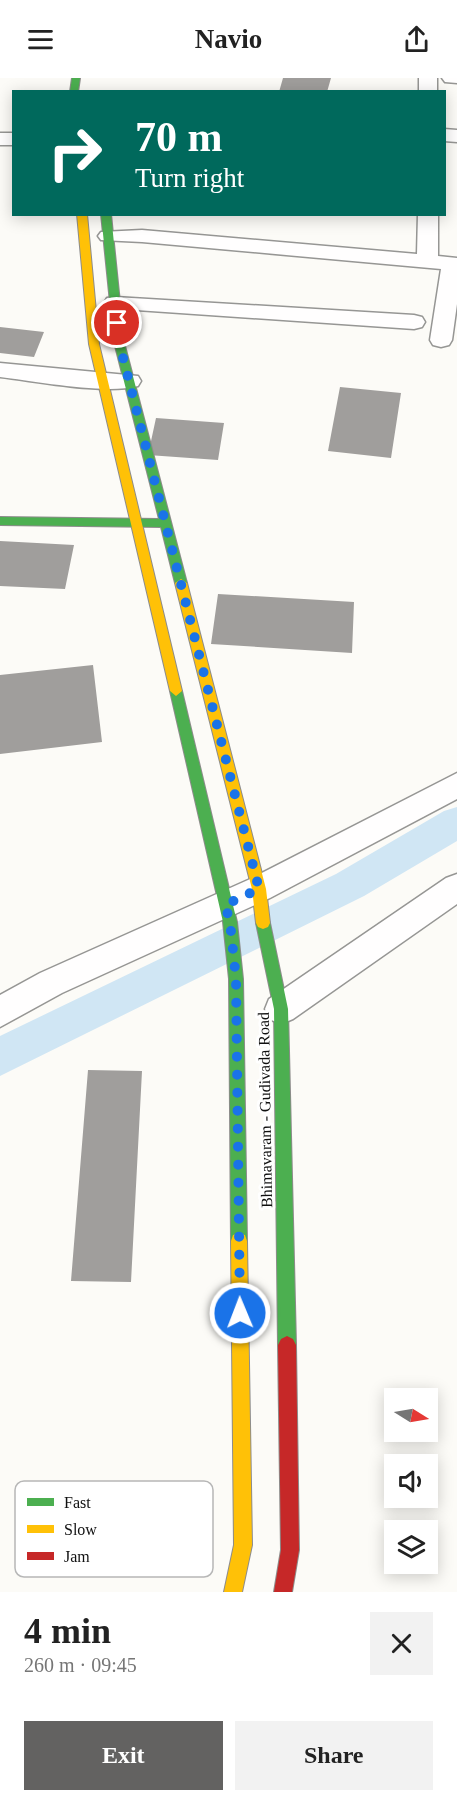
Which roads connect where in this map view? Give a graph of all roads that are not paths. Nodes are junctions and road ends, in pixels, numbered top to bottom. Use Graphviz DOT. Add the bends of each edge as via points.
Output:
graph roads {
  1 [pos="451,78"];
  2 [pos="457,78"];
  3 [pos="82,216"];
  4 [pos="106,216"];
  5 [pos="428,216"];
  6 [pos="108,236"];
  7 [pos="427,261"];
  8 [pos="454,264"];
  9 [pos="116,303"];
  10 [pos="414,322"];
  11 [pos="441,340"];
  12 [pos="0,370"];
  13 [pos="103,381"];
  14 [pos="130,381"];
  15 [pos="0,521"];
  16 [pos="164,522"];
  17 [pos="135,523"];
  18 [pos="457,785"];
  19 [pos="457,887"];
  20 [pos="260,902"];
  21 [pos="228,914"];
  22 [pos="281,1009"];
  23 [pos="0,1012"];
  24 [pos="233,1592"];
  25 [pos="283,1592"];
  1 -- 2 [label="street"];
  3 -- 13 [label="main road, Bhimavaram - Gudivada Road" via="94,344"];
  4 -- 6 [label="main road, Bhimavaram - Gudivada Road"];
  5 -- 7 [label="street"];
  6 -- 7 [label="street"];
  6 -- 9 [label="main road, Bhimavaram - Gudivada Road"];
  7 -- 8 [label="street"];
  8 -- 11 [label="street"];
  9 -- 10 [label="street"];
  9 -- 14 [label="main road, Bhimavaram - Gudivada Road" via="119,342"];
  12 -- 13 [label="street"];
  13 -- 14 [label="street"];
  13 -- 17 [label="main road, Bhimavaram - Gudivada Road"];
  14 -- 16 [label="main road, Bhimavaram - Gudivada Road"];
  15 -- 17 [label="main road"];
  16 -- 17 [label="main road"];
  16 -- 20 [label="main road, Bhimavaram - Gudivada Road"];
  17 -- 21 [label="main road, Bhimavaram - Gudivada Road"];
  18 -- 20 [label="street"];
  19 -- 22 [label="street"];
  20 -- 21 [label="street"];
  20 -- 22 [label="main road, Bhimavaram - Gudivada Road"];
  21 -- 23 [label="street" via="51,983"];
  21 -- 24 [label="main road, Bhimavaram - Gudivada Road" via="243,1103 243,1545"];
  22 -- 25 [label="main road, Bhimavaram - Gudivada Road" via="276,1101 290,1550"];
}
